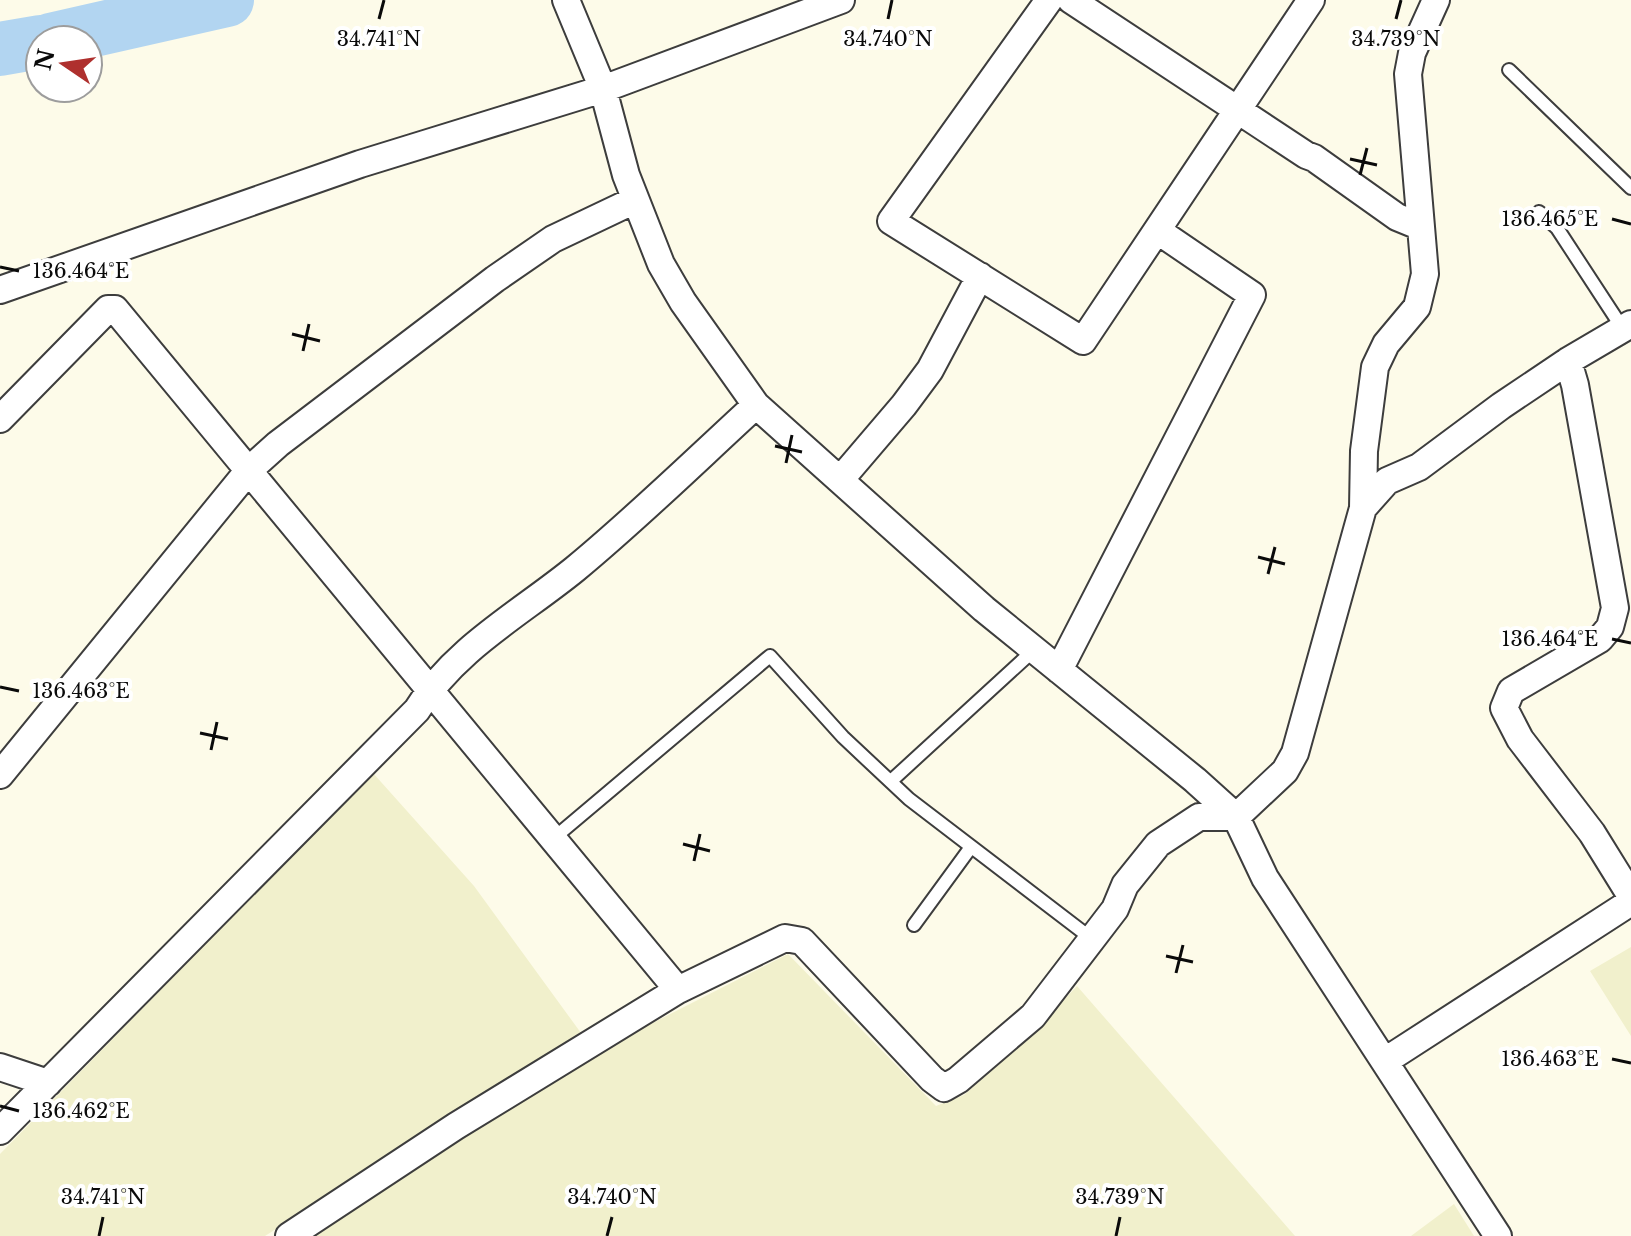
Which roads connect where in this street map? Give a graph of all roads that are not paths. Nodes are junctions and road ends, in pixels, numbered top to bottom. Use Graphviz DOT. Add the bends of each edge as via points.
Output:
graph roads {
  1 [pos="566,0"];
  2 [pos="841,0"];
  3 [pos="1049,0"];
  4 [pos="1071,0"];
  5 [pos="1311,0"];
  6 [pos="1436,0"];
  7 [pos="1509,70"];
  8 [pos="600,80"];
  9 [pos="1238,109"];
  10 [pos="1631,188"];
  11 [pos="635,200"];
  12 [pos="1539,212"];
  13 [pos="1419,226"];
  14 [pos="1158,231"];
  15 [pos="980,276"];
  16 [pos="0,290"];
  17 [pos="1627,326"];
  18 [pos="1568,361"];
  19 [pos="756,405"];
  20 [pos="0,419"];
  21 [pos="249,470"];
  22 [pos="840,480"];
  23 [pos="1363,508"];
  24 [pos="1034,650"];
  25 [pos="1059,670"];
  26 [pos="430,688"];
  27 [pos="0,775"];
  28 [pos="891,781"];
  29 [pos="1236,817"];
  30 [pos="554,838"];
  31 [pos="971,847"];
  32 [pos="1631,896"];
  33 [pos="1631,902"];
  34 [pos="914,925"];
  35 [pos="1092,939"];
  36 [pos="678,990"];
  37 [pos="1385,1061"];
  38 [pos="0,1067"];
  39 [pos="48,1083"];
  40 [pos="0,1131"];
  41 [pos="289,1236"];
  42 [pos="1498,1236"];
  1 -- 8 [label="street"];
  2 -- 8 [label="street"];
  3 -- 15 [label="street" via="891,221"];
  4 -- 9 [label="street"];
  5 -- 9 [label="street"];
  6 -- 13 [label="street" via="1409,62"];
  7 -- 10 [label="lane"];
  8 -- 11 [label="street"];
  8 -- 16 [label="street"];
  9 -- 13 [label="street" via="1397,217"];
  9 -- 14 [label="street"];
  11 -- 19 [label="street" via="683,302"];
  11 -- 21 [label="street" via="553,239 495,279"];
  12 -- 17 [label="lane" via="1557,228"];
  13 -- 23 [label="street" via="1425,274 1420,299 1375,367"];
  14 -- 15 [label="street" via="1083,341"];
  14 -- 25 [label="street" via="1252,295"];
  15 -- 22 [label="street" via="930,370"];
  17 -- 18 [label="street"];
  18 -- 23 [label="street" via="1419,467 1387,481"];
  18 -- 32 [label="street" via="1615,608 1600,639 1511,691 1504,708 1520,739 1592,833"];
  19 -- 22 [label="street"];
  19 -- 26 [label="street" via="574,570 484,637"];
  20 -- 21 [label="street" via="108,309 115,309"];
  21 -- 26 [label="street"];
  21 -- 27 [label="street"];
  22 -- 24 [label="street"];
  23 -- 29 [label="street" via="1295,753 1285,771"];
  24 -- 25 [label="street"];
  24 -- 28 [label="lane"];
  25 -- 29 [label="street"];
  26 -- 30 [label="street"];
  26 -- 39 [label="street" via="417,710"];
  28 -- 30 [label="lane" via="770,656"];
  28 -- 31 [label="lane"];
  29 -- 35 [label="street" via="1199,817 1158,844"];
  29 -- 37 [label="street" via="1265,878"];
  30 -- 36 [label="street"];
  31 -- 34 [label="lane"];
  31 -- 35 [label="lane"];
  33 -- 37 [label="street"];
  35 -- 36 [label="street" via="1033,1016 944,1088 802,941 785,938"];
  36 -- 41 [label="street"];
  37 -- 42 [label="street"];
  38 -- 39 [label="street"];
  39 -- 40 [label="street"];
}
